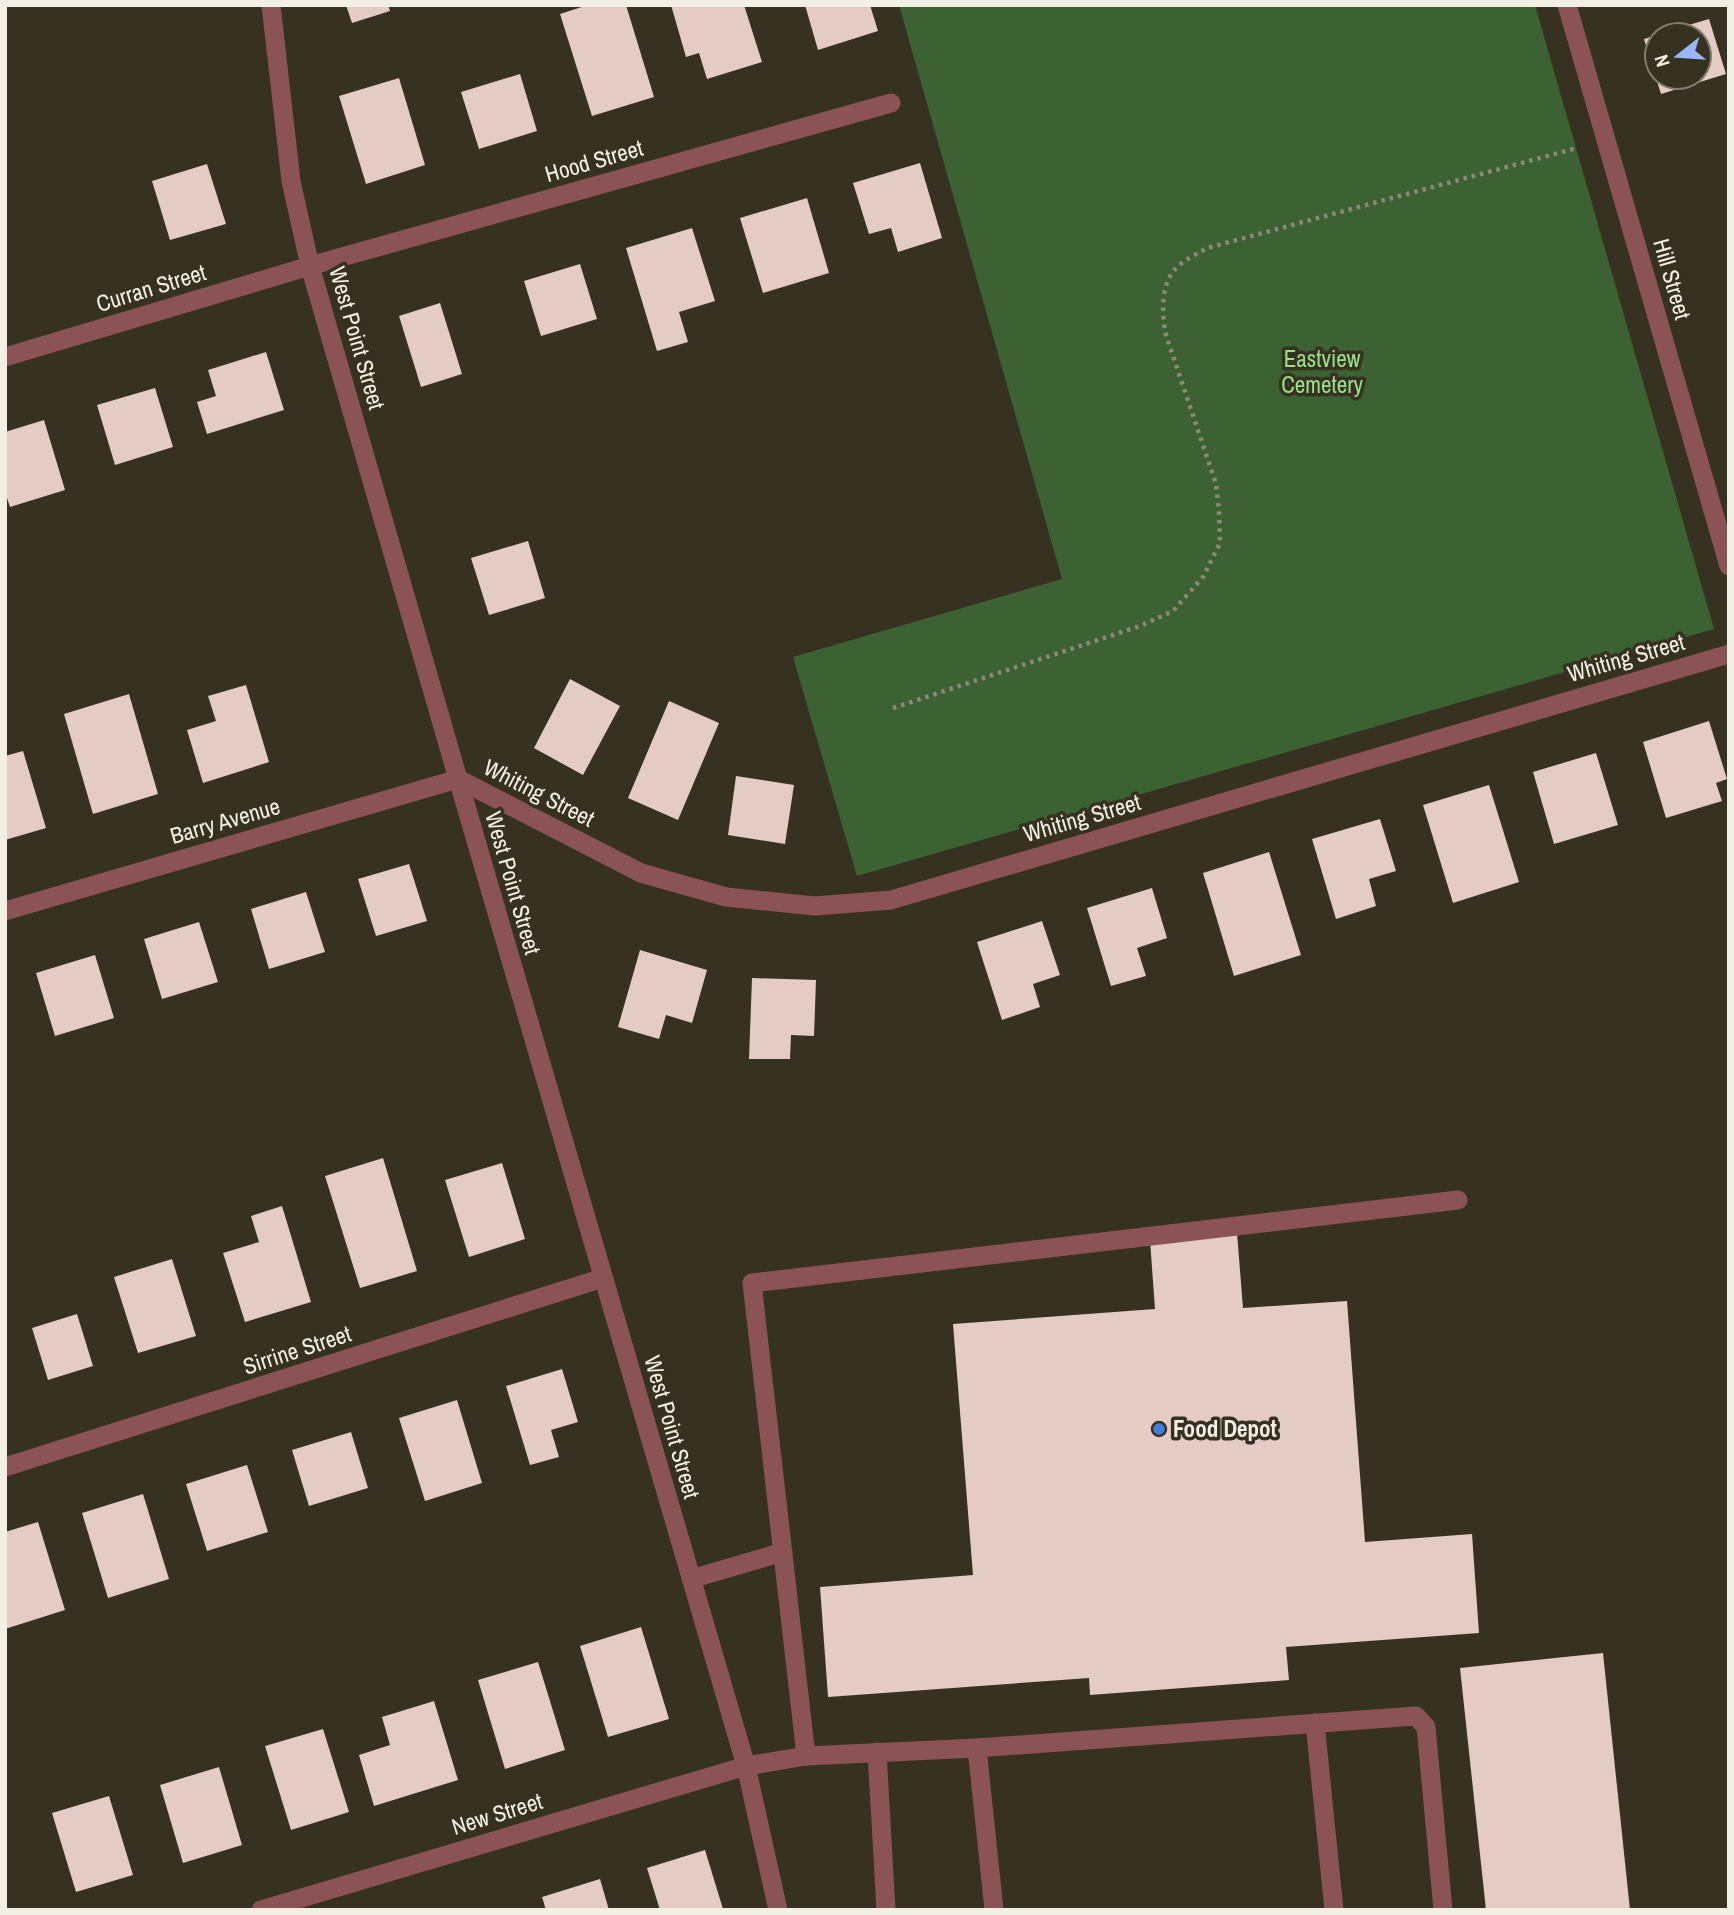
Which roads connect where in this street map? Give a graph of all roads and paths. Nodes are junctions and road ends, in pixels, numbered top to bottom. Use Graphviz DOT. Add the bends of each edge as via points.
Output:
graph roads {
  1 [pos="271,5"];
  2 [pos="1567,5"];
  3 [pos="891,103"];
  4 [pos="1606,140"];
  5 [pos="310,266"];
  6 [pos="5,357"];
  7 [pos="1729,566"];
  8 [pos="1729,654"];
  9 [pos="893,708"];
  10 [pos="458,779"];
  11 [pos="5,911"];
  12 [pos="1458,1200"];
  13 [pos="603,1278"];
  14 [pos="5,1467"];
  15 [pos="783,1552"];
  16 [pos="691,1579"];
  17 [pos="1315,1723"];
  18 [pos="977,1748"];
  19 [pos="877,1752"];
  20 [pos="806,1756"];
  21 [pos="746,1766"];
  22 [pos="261,1910"];
  23 [pos="778,1910"];
  24 [pos="886,1910"];
  25 [pos="994,1910"];
  26 [pos="1335,1910"];
  27 [pos="1443,1910"];
  1 -- 5 [label="street, West Point Street" via="291,181"];
  2 -- 4 [label="street, Hill Street"];
  3 -- 5 [label="street, Hood Street"];
  4 -- 7 [label="street, Hill Street"];
  4 -- 9 [label="path" via="1207,248 1179,265 1165,285 1165,332 1216,484 1219,511 1220,543 1203,577 1173,611 1140,626"];
  5 -- 6 [label="street, Curran Street"];
  5 -- 10 [label="street, West Point Street"];
  8 -- 10 [label="street, Whiting Street" via="891,900 815,906 726,897 641,873"];
  10 -- 11 [label="street, Barry Avenue"];
  10 -- 13 [label="street, West Point Street"];
  12 -- 15 [label="street" via="751,1283"];
  13 -- 14 [label="street, Sirrine Street"];
  13 -- 16 [label="street, West Point Street"];
  15 -- 16 [label="street"];
  15 -- 20 [label="street"];
  16 -- 21 [label="street, West Point Street"];
  17 -- 18 [label="street, New Street"];
  17 -- 26 [label="street"];
  17 -- 27 [label="street, New Street" via="1416,1716 1426,1727"];
  18 -- 19 [label="street, New Street"];
  18 -- 25 [label="street"];
  19 -- 20 [label="street, New Street"];
  19 -- 24 [label="street"];
  20 -- 21 [label="street, New Street"];
  21 -- 22 [label="street, New Street"];
  21 -- 23 [label="street, West Point Street"];
}
